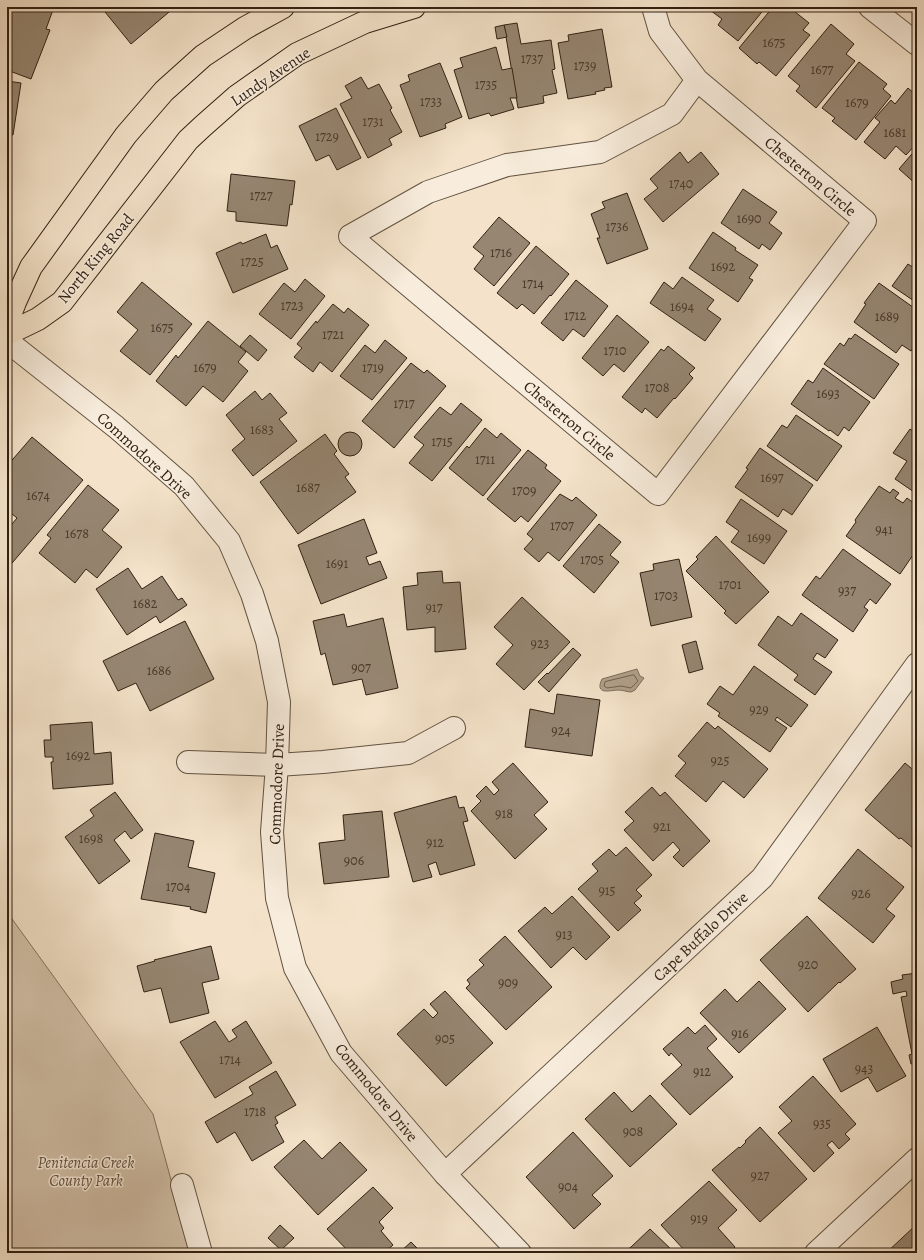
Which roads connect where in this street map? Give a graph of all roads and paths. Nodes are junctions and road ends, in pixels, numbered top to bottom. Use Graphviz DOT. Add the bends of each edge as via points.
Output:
graph roads {
  1 [pos="283,7"];
  2 [pos="414,7"];
  3 [pos="653,7"];
  4 [pos="870,7"];
  5 [pos="917,44"];
  6 [pos="697,80"];
  7 [pos="169,165"];
  8 [pos="7,323"];
  9 [pos="7,334"];
  10 [pos="7,341"];
  11 [pos="914,676"];
  12 [pos="454,728"];
  13 [pos="188,762"];
  14 [pos="277,765"];
  15 [pos="917,1159"];
  16 [pos="445,1174"];
  17 [pos="182,1185"];
  18 [pos="201,1253"];
  19 [pos="520,1253"];
  20 [pos="816,1253"];
  1 -- 8 [label="main road" via="203,56 164,91 126,136 31,267"];
  2 -- 7 [label="main road, Lundy Avenue" via="365,22 297,54 237,96 188,140"];
  3 -- 6 [label="street, Chesterton Circle" via="660,31"];
  4 -- 5 [label="street"];
  6 -- 6 [label="street, Chesterton Circle" via="864,221 658,494 350,236 428,192 507,165 600,152 672,114"];
  7 -- 9 [label="main road, North King Road" via="62,302 38,319"];
  10 -- 14 [label="street, Commodore Drive" via="116,427 184,486 229,541 252,594 267,640 279,702"];
  11 -- 16 [label="street, Cape Buffalo Drive" via="762,878"];
  12 -- 14 [label="street" via="408,753"];
  13 -- 14 [label="street"];
  14 -- 16 [label="street, Commodore Drive" via="272,832 277,898 295,968 342,1054"];
  15 -- 20 [label="street"];
  16 -- 19 [label="street, Commodore Drive"];
  17 -- 18 [label="street"];
}
